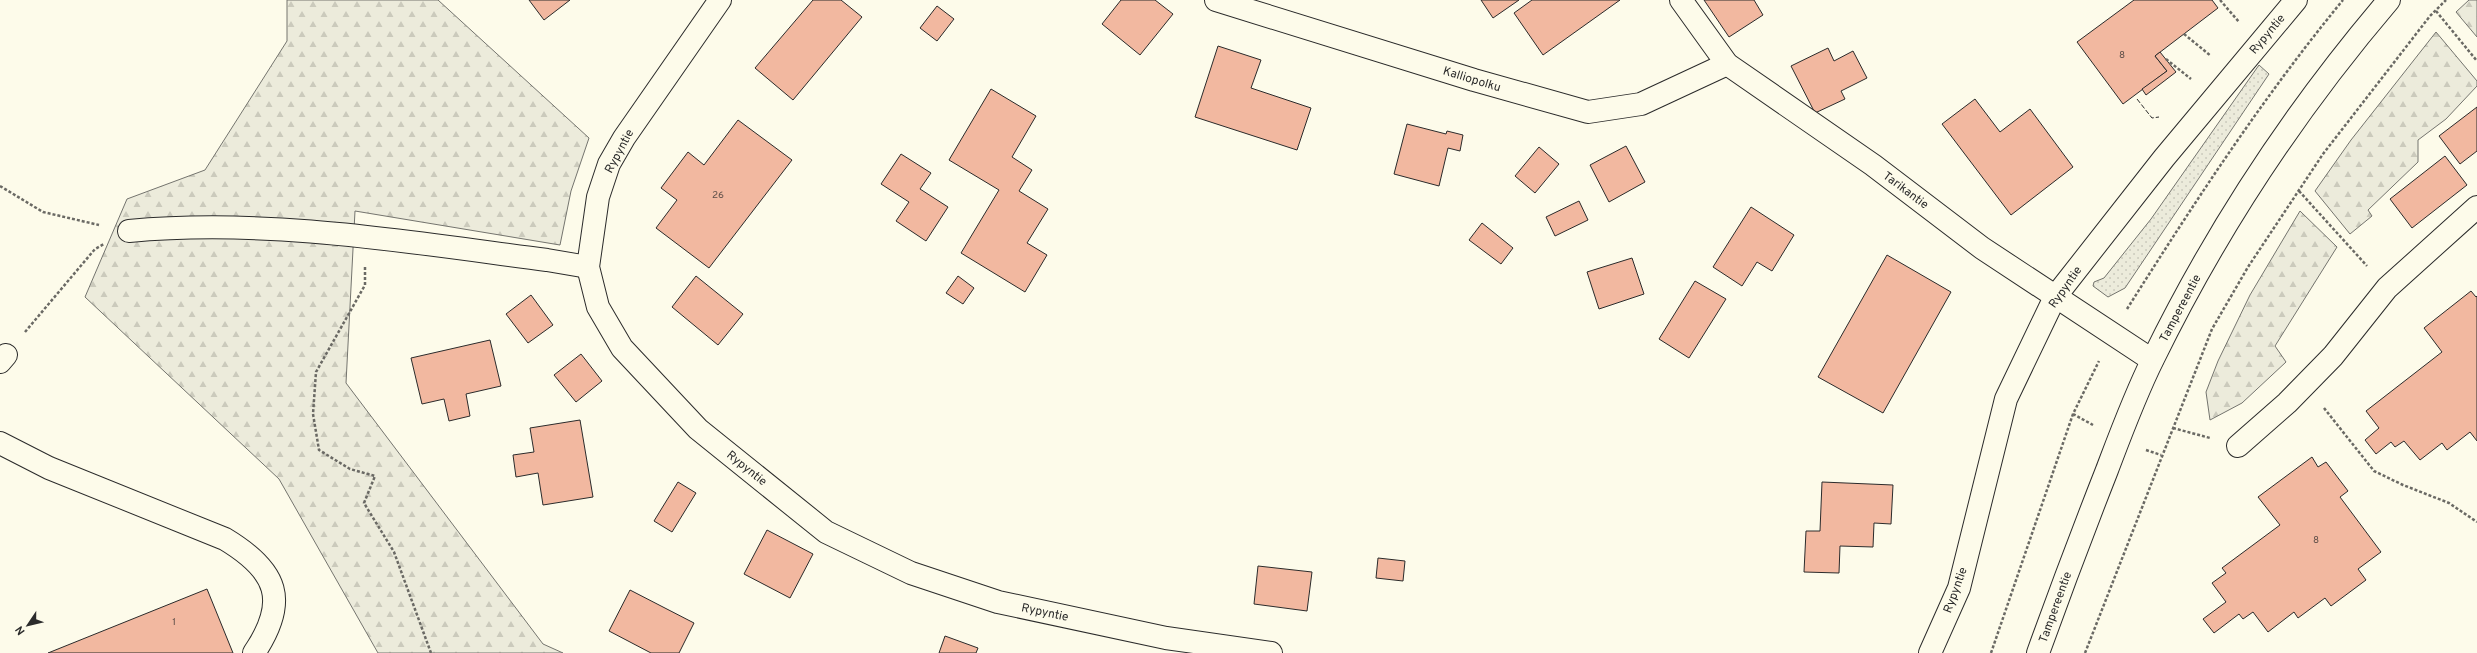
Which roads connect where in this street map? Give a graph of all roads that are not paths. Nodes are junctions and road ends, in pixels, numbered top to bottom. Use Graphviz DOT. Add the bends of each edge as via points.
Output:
graph roads {
  1 [pos="720,0"];
  2 [pos="1216,0"];
  3 [pos="1680,0"];
  4 [pos="2296,0"];
  5 [pos="2389,0"];
  6 [pos="1726,64"];
  7 [pos="2477,207"];
  8 [pos="129,231"];
  9 [pos="588,267"];
  10 [pos="2055,298"];
  11 [pos="2152,360"];
  12 [pos="0,443"];
  13 [pos="2238,446"];
  14 [pos="254,653"];
  15 [pos="1271,653"];
  16 [pos="1930,653"];
  17 [pos="2038,653"];
  1 -- 9 [label="street, Rypyntie" via="624,138 609,164 598,197"];
  2 -- 6 [label="street, Kalliopolku" via="1474,80 1588,112 1640,104"];
  3 -- 6 [label="street, Tarikantie"];
  4 -- 10 [label="street, Rypyntie"];
  5 -- 11 [label="street, Tampereentie" via="2347,49 2289,128 2243,197 2193,282"];
  6 -- 10 [label="street, Tarikantie" via="1873,165 1982,248"];
  7 -- 13 [label="street" via="2387,288 2333,356"];
  8 -- 9 [label="street" via="195,226 302,230"];
  9 -- 15 [label="street, Rypyntie" via="598,307 622,348 698,429 826,532 912,573 998,602 1166,638"];
  10 -- 11 [label="street, Tarikantie"];
  10 -- 16 [label="street, Rypyntie" via="2006,399 1959,588"];
  11 -- 17 [label="street, Tampereentie" via="2080,539"];
  12 -- 14 [label="street" via="49,468 225,539 247,552 273,588 275,607 268,632"];
}
